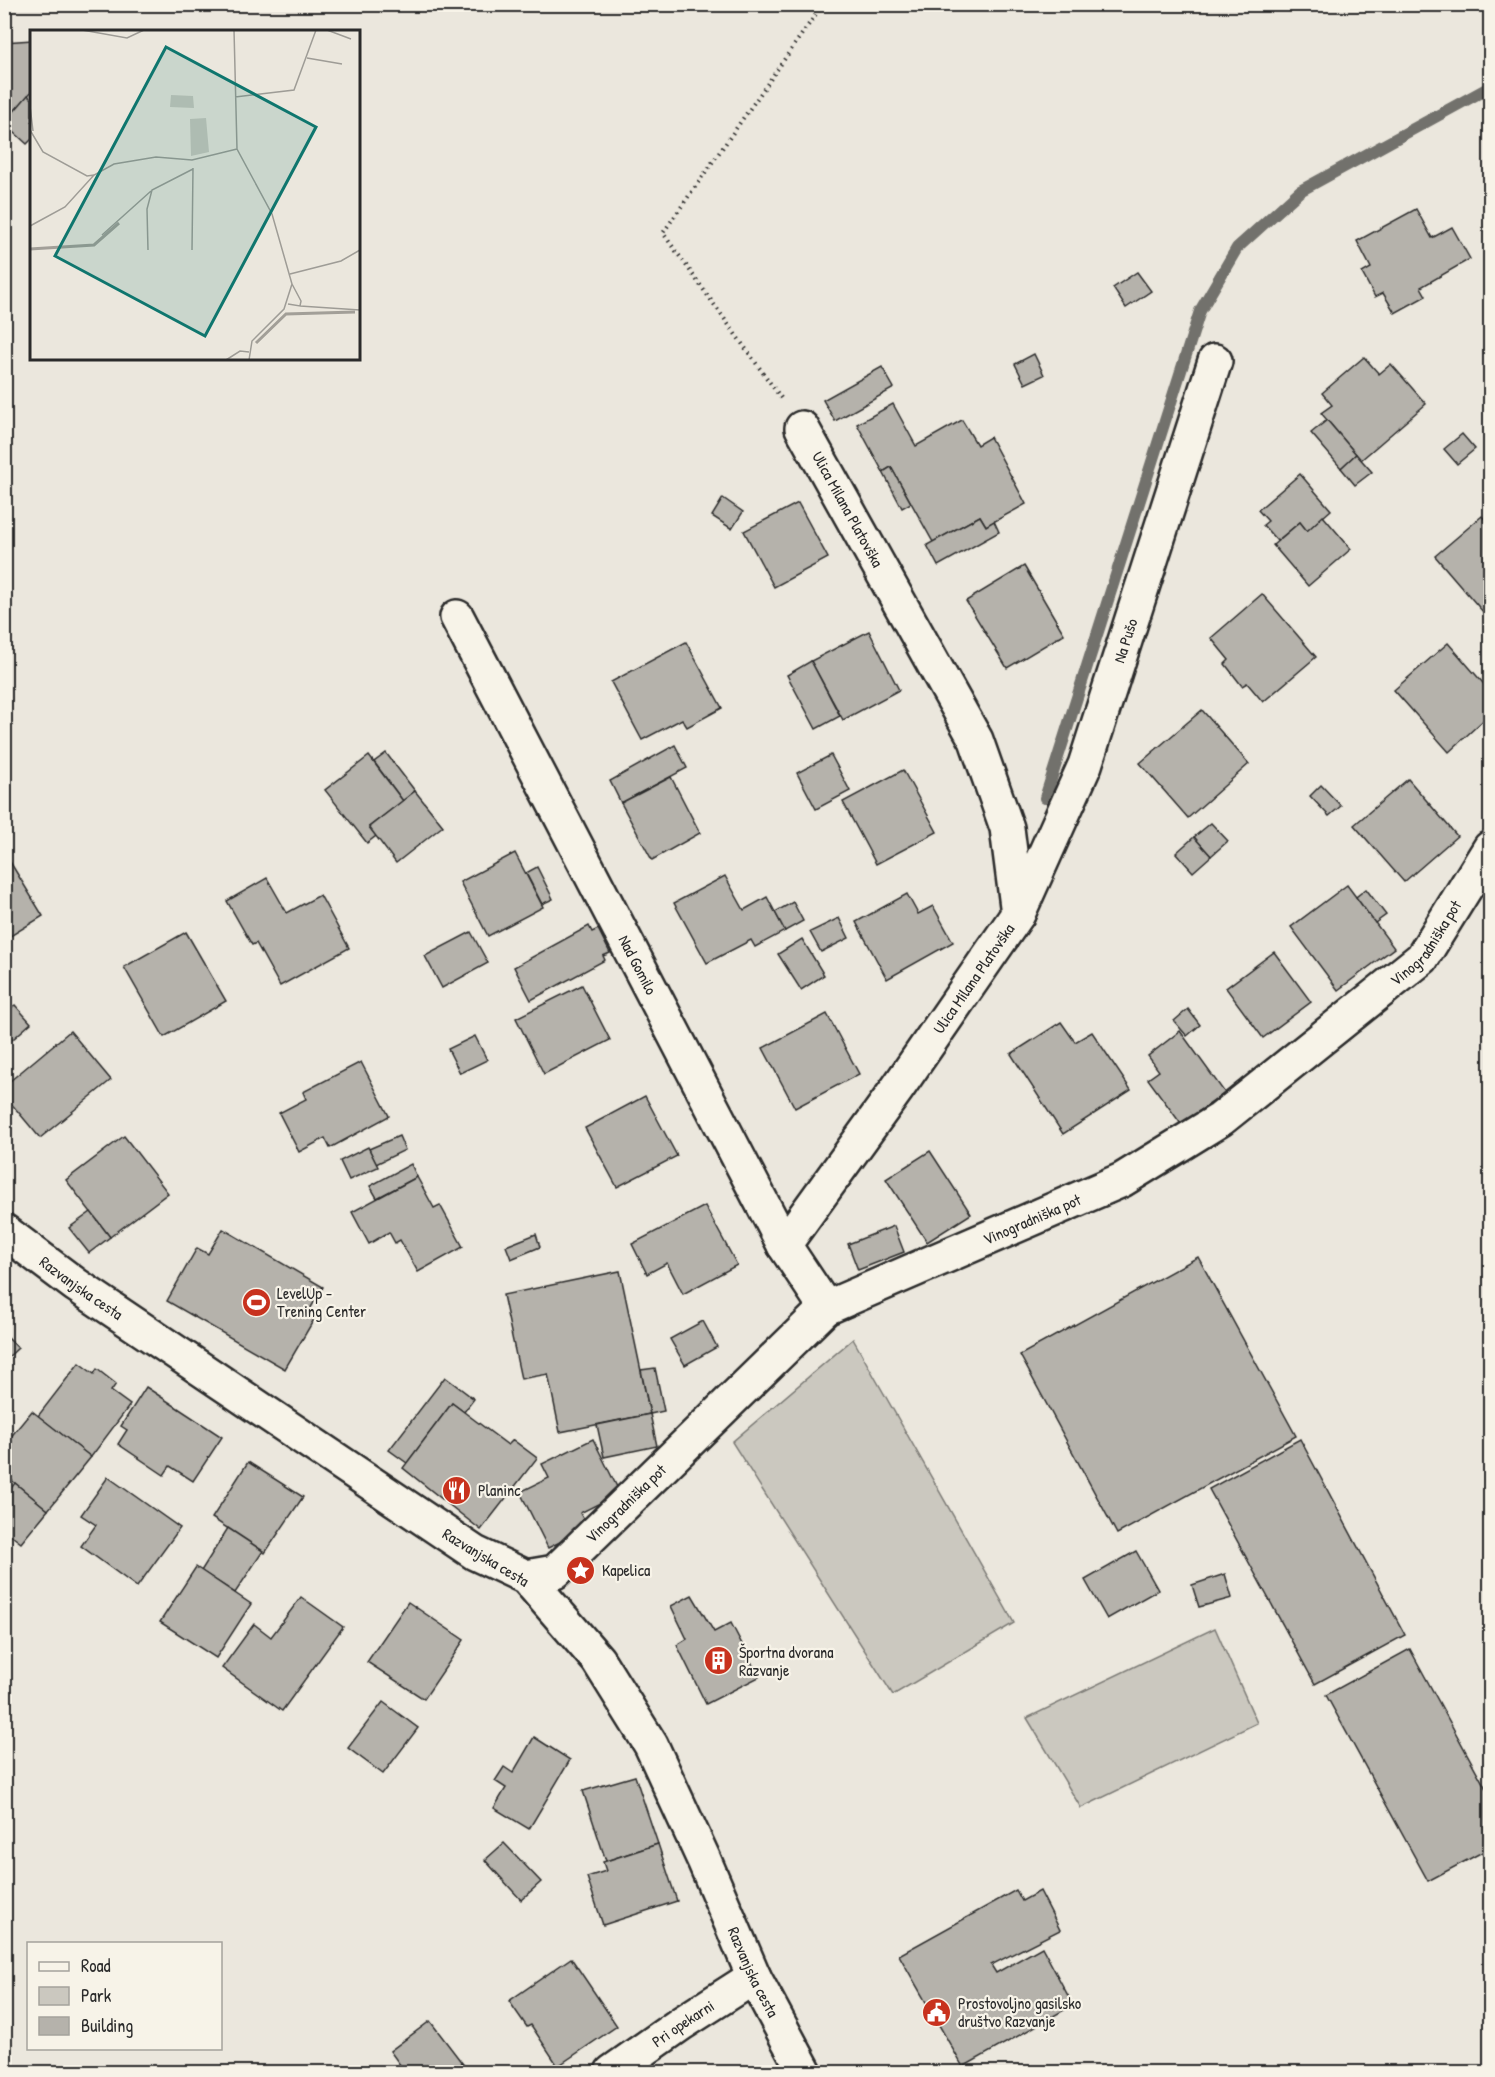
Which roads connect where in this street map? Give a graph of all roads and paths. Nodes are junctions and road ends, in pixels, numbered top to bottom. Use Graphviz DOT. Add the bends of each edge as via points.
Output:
graph roads {
  1 [pos="823,4"];
  2 [pos="1215,361"];
  3 [pos="802,428"];
  4 [pos="457,617"];
  5 [pos="1491,848"];
  6 [pos="1018,914"];
  7 [pos="4,1231"];
  8 [pos="784,1245"];
  9 [pos="826,1308"];
  10 [pos="541,1575"];
  11 [pos="754,1977"];
  12 [pos="612,2073"];
  13 [pos="806,2073"];
  1 -- 3 [label="path" via="663,233"];
  2 -- 6 [label="street, Na Pušo" via="1085,765"];
  3 -- 6 [label="street, Ulica Milana Platovška" via="976,740 1007,828"];
  4 -- 8 [label="street, Nad Gomilo"];
  5 -- 9 [label="street, Vinogradniška pot" via="1422,958 1221,1119 1122,1180"];
  6 -- 8 [label="street, Ulica Milana Platovška"];
  7 -- 10 [label="street, Razvanjska cesta" via="76,1285 466,1547"];
  8 -- 9 [label="street, Nad Gomilo"];
  9 -- 10 [label="street, Vinogradniška pot"];
  10 -- 11 [label="street, Razvanjska cesta" via="651,1745"];
  11 -- 12 [label="street, Pri opekarni"];
  11 -- 13 [label="street, Razvanjska cesta"];
}
